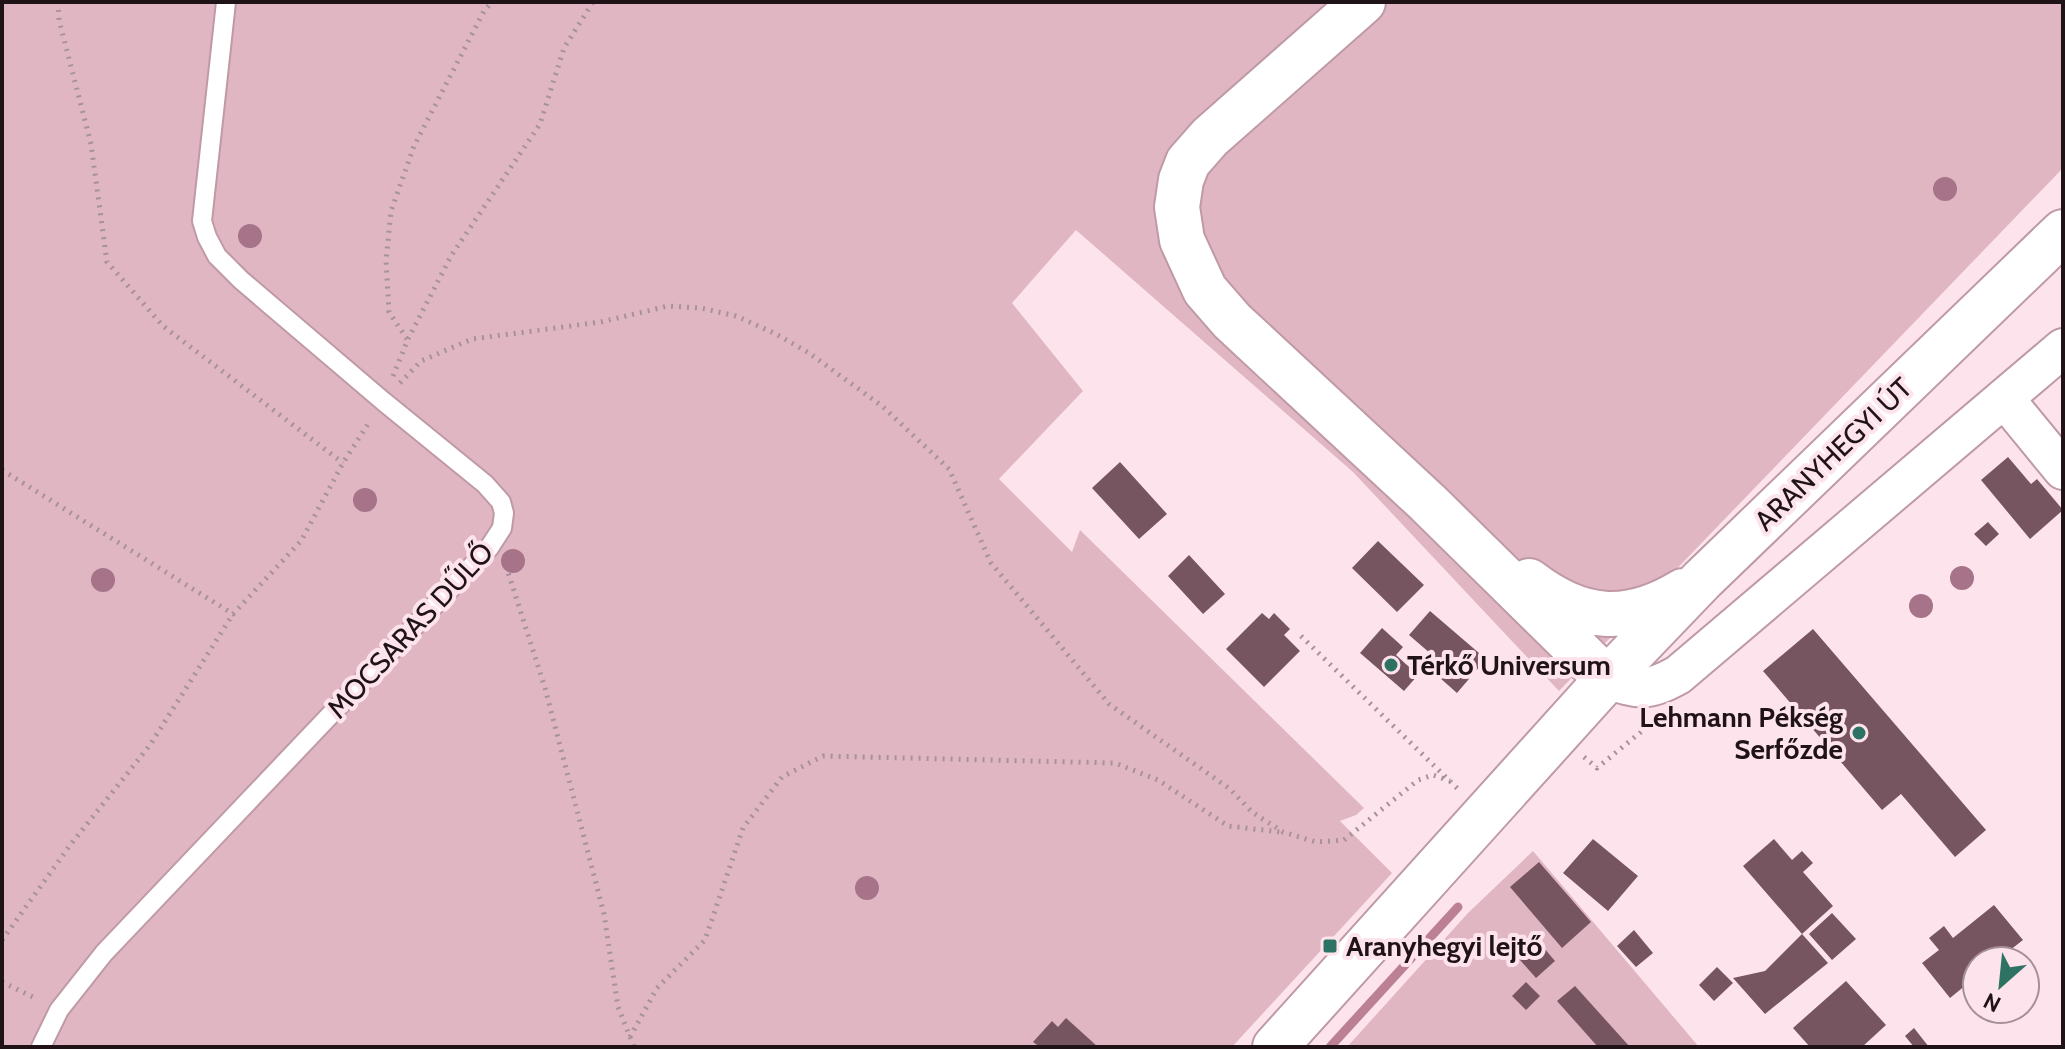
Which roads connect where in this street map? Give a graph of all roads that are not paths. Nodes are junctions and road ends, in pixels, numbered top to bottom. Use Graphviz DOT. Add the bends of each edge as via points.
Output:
graph roads {
  1 [pos="226,2"];
  2 [pos="1363,2"];
  3 [pos="2063,232"];
  4 [pos="2063,348"];
  5 [pos="2004,398"];
  6 [pos="2063,470"];
  7 [pos="1427,502"];
  8 [pos="1702,580"];
  9 [pos="1607,679"];
  10 [pos="41,1047"];
  11 [pos="1275,1047"];
  1 -- 10 [label="lane, MOCSARAS DŰLŐ" via="202,221 207,237 241,280 485,484 501,502 502,528 489,548 104,953 59,1010"];
  2 -- 7 [label="street" via="1199,149 1181,180 1177,207 1182,240 1205,290"];
  3 -- 8 [label="street, ARANYHEGYI ÚT"];
  4 -- 5 [label="street"];
  5 -- 6 [label="street"];
  5 -- 9 [label="street" via="1678,675 1637,690"];
  7 -- 8 [label="street" via="1551,597 1581,611 1619,614 1658,606"];
  7 -- 9 [label="street"];
  8 -- 9 [label="street, ARANYHEGYI ÚT"];
  9 -- 11 [label="street, ARANYHEGYI ÚT"];
}
